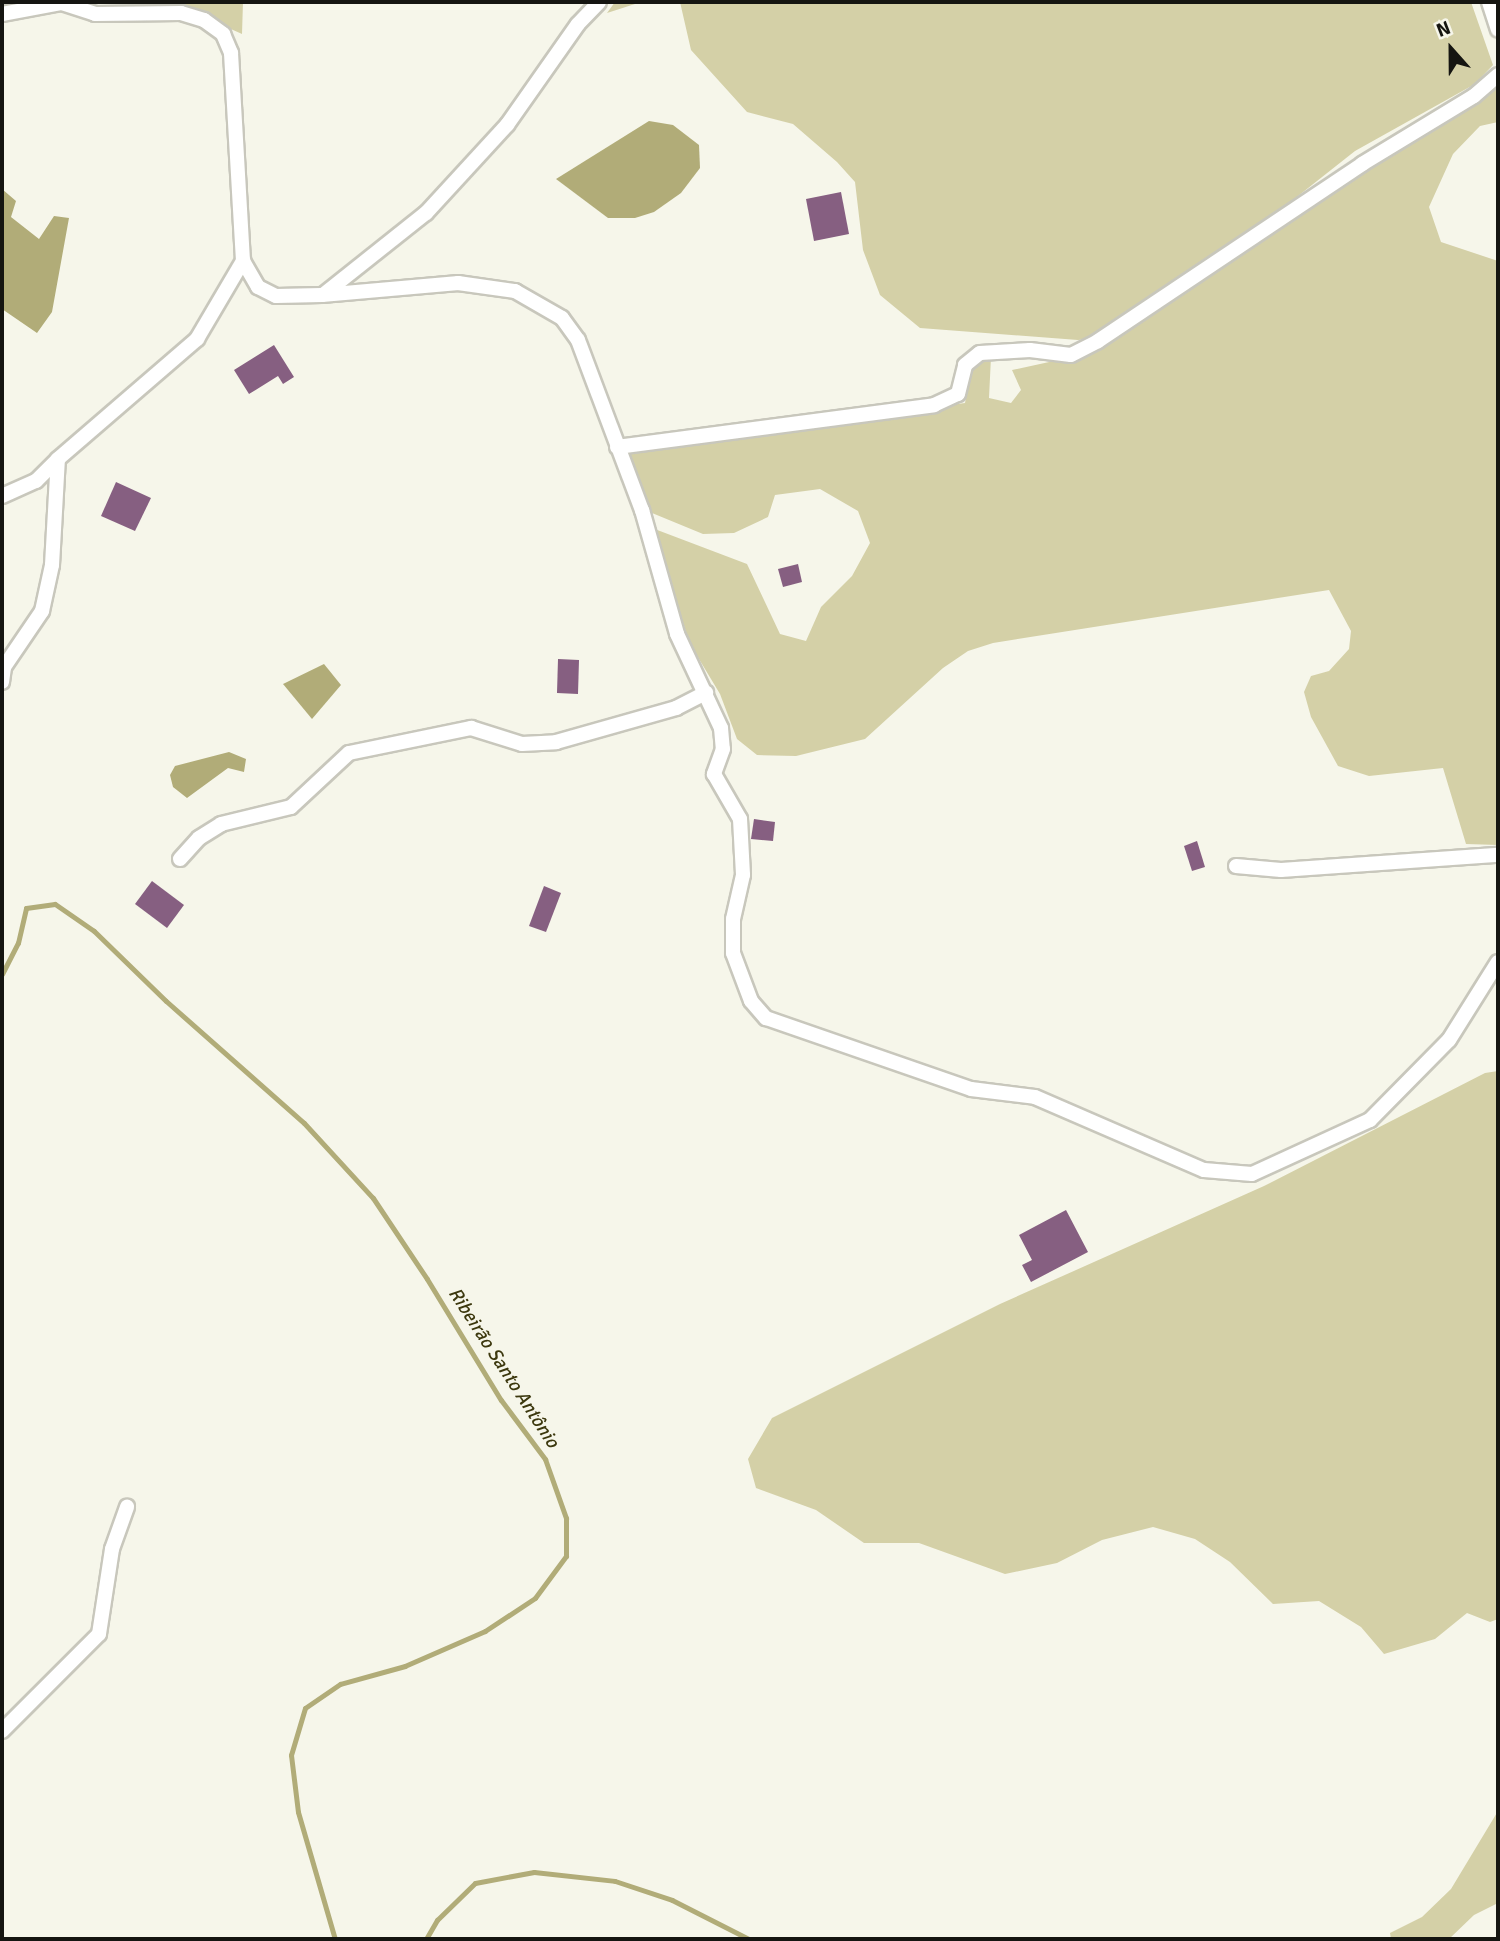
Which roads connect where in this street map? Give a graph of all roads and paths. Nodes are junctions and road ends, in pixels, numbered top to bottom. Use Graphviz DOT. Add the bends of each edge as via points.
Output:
graph roads {
  1 [pos="600,2"];
  2 [pos="1489,2"];
  3 [pos="2,14"];
  4 [pos="1498,30"];
  5 [pos="1498,75"];
  6 [pos="243,261"];
  7 [pos="322,295"];
  8 [pos="617,447"];
  9 [pos="58,459"];
  10 [pos="2,496"];
  11 [pos="2,682"];
  12 [pos="706,693"];
  13 [pos="1498,855"];
  14 [pos="180,859"];
  15 [pos="1236,866"];
  16 [pos="1498,962"];
  17 [pos="127,1507"];
  18 [pos="2,1731"];
  1 -- 7 [label="street" via="578,24 507,125 426,213"];
  2 -- 4 [label="street"];
  3 -- 6 [label="street" via="62,3 95,15 181,13 204,20 223,34 231,53"];
  5 -- 8 [label="street" via="1474,96 1071,355 1030,350 980,353 965,365 958,394 934,405"];
  6 -- 7 [label="street" via="248,276 276,296"];
  6 -- 9 [label="street" via="197,339"];
  7 -- 8 [label="street" via="458,283 515,291 539,302 562,318 578,340"];
  8 -- 12 [label="street" via="642,510 677,634"];
  9 -- 10 [label="street" via="36,481"];
  9 -- 11 [label="street" via="52,565 42,611 4,667"];
  12 -- 14 [label="street" via="676,708 556,741 522,744 471,728 349,753 291,807 221,824 198,838"];
  12 -- 16 [label="street" via="722,738 714,774 740,819 743,875 733,919 733,953 751,1001 766,1018 971,1089 1035,1097 1204,1170 1252,1174 1370,1119 1449,1040"];
  13 -- 15 [label="street" via="1281,870"];
  17 -- 18 [label="street" via="112,1549 99,1634"];
}
